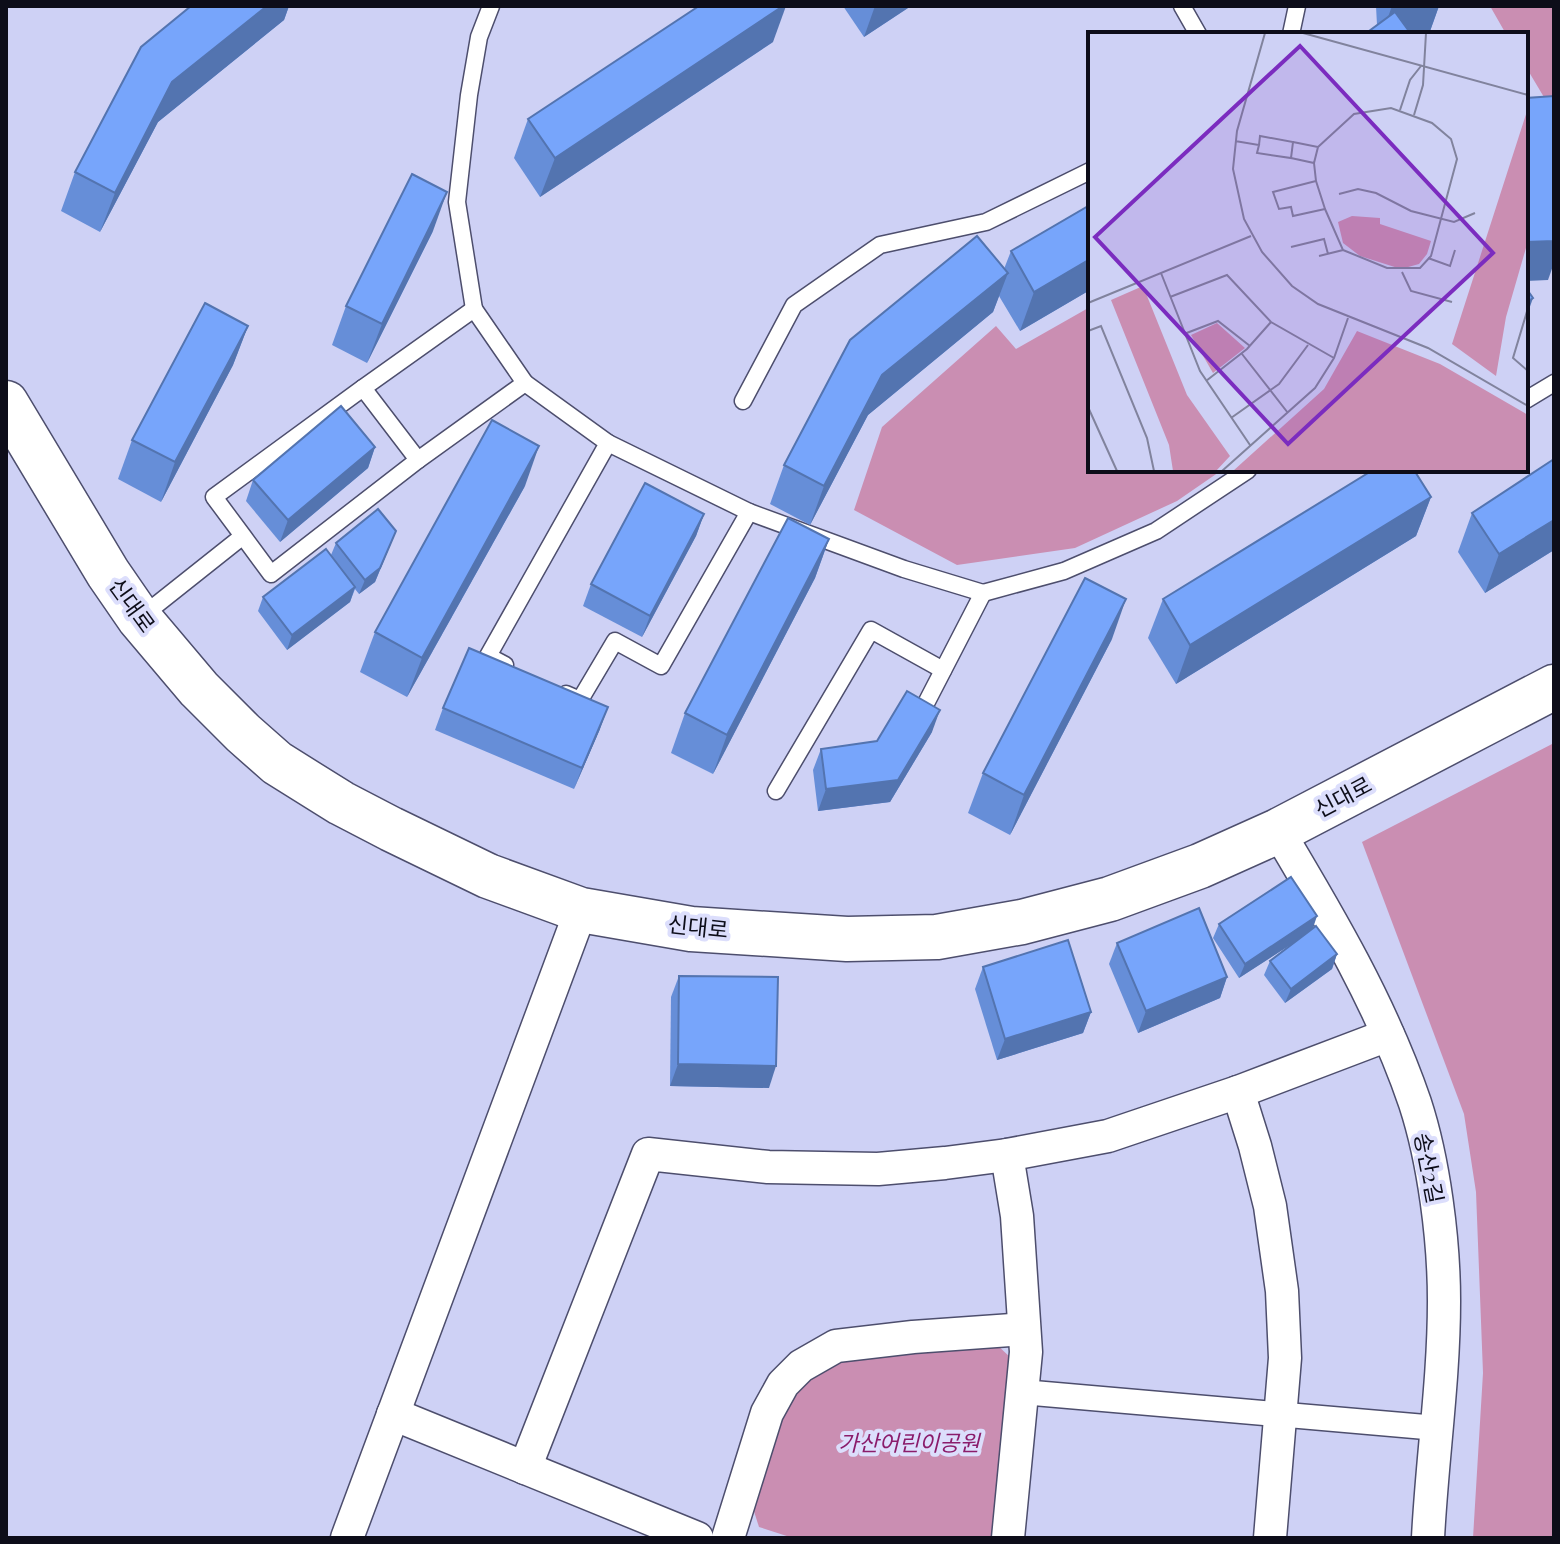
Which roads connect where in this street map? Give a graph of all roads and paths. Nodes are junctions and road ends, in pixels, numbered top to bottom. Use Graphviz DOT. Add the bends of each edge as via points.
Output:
graph roads {
  1 [pos="491,6"];
  2 [pos="1182,6"];
  3 [pos="1297,6"];
  4 [pos="1197,32"];
  5 [pos="1291,32"];
  6 [pos="1088,172"];
  7 [pos="474,309"];
  8 [pos="525,383"];
  9 [pos="1554,383"];
  10 [pos="363,388"];
  11 [pos="1528,399"];
  12 [pos="743,401"];
  13 [pos="6,403"];
  14 [pos="608,443"];
  15 [pos="418,460"];
  16 [pos="1245,472"];
  17 [pos="749,512"];
  18 [pos="243,536"];
  19 [pos="983,593"];
  20 [pos="139,618"];
  21 [pos="515,669"];
  22 [pos="943,670"];
  23 [pos="1554,687"];
  24 [pos="554,688"];
  25 [pos="921,713"];
  26 [pos="776,791"];
  27 [pos="1278,831"];
  28 [pos="581,910"];
  29 [pos="1388,1035"];
  30 [pos="1238,1092"];
  31 [pos="1007,1155"];
  32 [pos="1024,1329"];
  33 [pos="1022,1392"];
  34 [pos="393,1414"];
  35 [pos="1280,1415"];
  36 [pos="1437,1428"];
  37 [pos="525,1468"];
  38 [pos="347,1538"];
  39 [pos="697,1538"];
  40 [pos="728,1538"];
  41 [pos="1008,1538"];
  42 [pos="1270,1538"];
  43 [pos="1428,1538"];
  1 -- 7 [label="lane" via="479,37 457,202"];
  2 -- 4 [label="lane"];
  3 -- 5 [label="lane"];
  6 -- 12 [label="lane" via="986,222 880,245 794,305"];
  7 -- 8 [label="lane"];
  7 -- 10 [label="lane"];
  8 -- 14 [label="lane"];
  8 -- 15 [label="lane"];
  9 -- 11 [label="lane"];
  10 -- 15 [label="lane"];
  10 -- 18 [label="lane" via="214,497"];
  13 -- 20 [label="main road, 신대로"];
  14 -- 17 [label="lane"];
  14 -- 21 [label="lane" via="488,656"];
  15 -- 18 [label="lane" via="271,574"];
  16 -- 19 [label="lane" via="1156,531 1064,571"];
  17 -- 19 [label="lane"];
  17 -- 24 [label="lane" via="661,666 615,641 580,700"];
  18 -- 20 [label="lane"];
  19 -- 22 [label="lane"];
  20 -- 28 [label="main road, 신대로" via="199,689 277,763 341,803 488,876"];
  22 -- 25 [label="lane"];
  22 -- 26 [label="lane" via="871,630"];
  23 -- 27 [label="main road, 신대로"];
  27 -- 28 [label="main road, 신대로" via="1110,899 937,937 847,939 691,929"];
  27 -- 29 [label="street, 송산2길" via="1357,969"];
  28 -- 34 [label="street"];
  29 -- 30 [label="street"];
  29 -- 36 [label="street, 송산2길" via="1415,1104 1440,1225 1444,1298"];
  30 -- 31 [label="street" via="1108,1136"];
  30 -- 35 [label="street" via="1270,1206 1282,1291 1285,1358"];
  31 -- 32 [label="street" via="1017,1216"];
  31 -- 37 [label="street" via="878,1169 768,1167 648,1154"];
  32 -- 33 [label="street"];
  32 -- 40 [label="street" via="836,1346 801,1366 783,1384 767,1413"];
  33 -- 35 [label="street"];
  33 -- 41 [label="street"];
  34 -- 37 [label="street"];
  34 -- 38 [label="street"];
  35 -- 36 [label="street"];
  35 -- 42 [label="street"];
  36 -- 43 [label="street, 송산2길"];
  37 -- 39 [label="street"];
}
